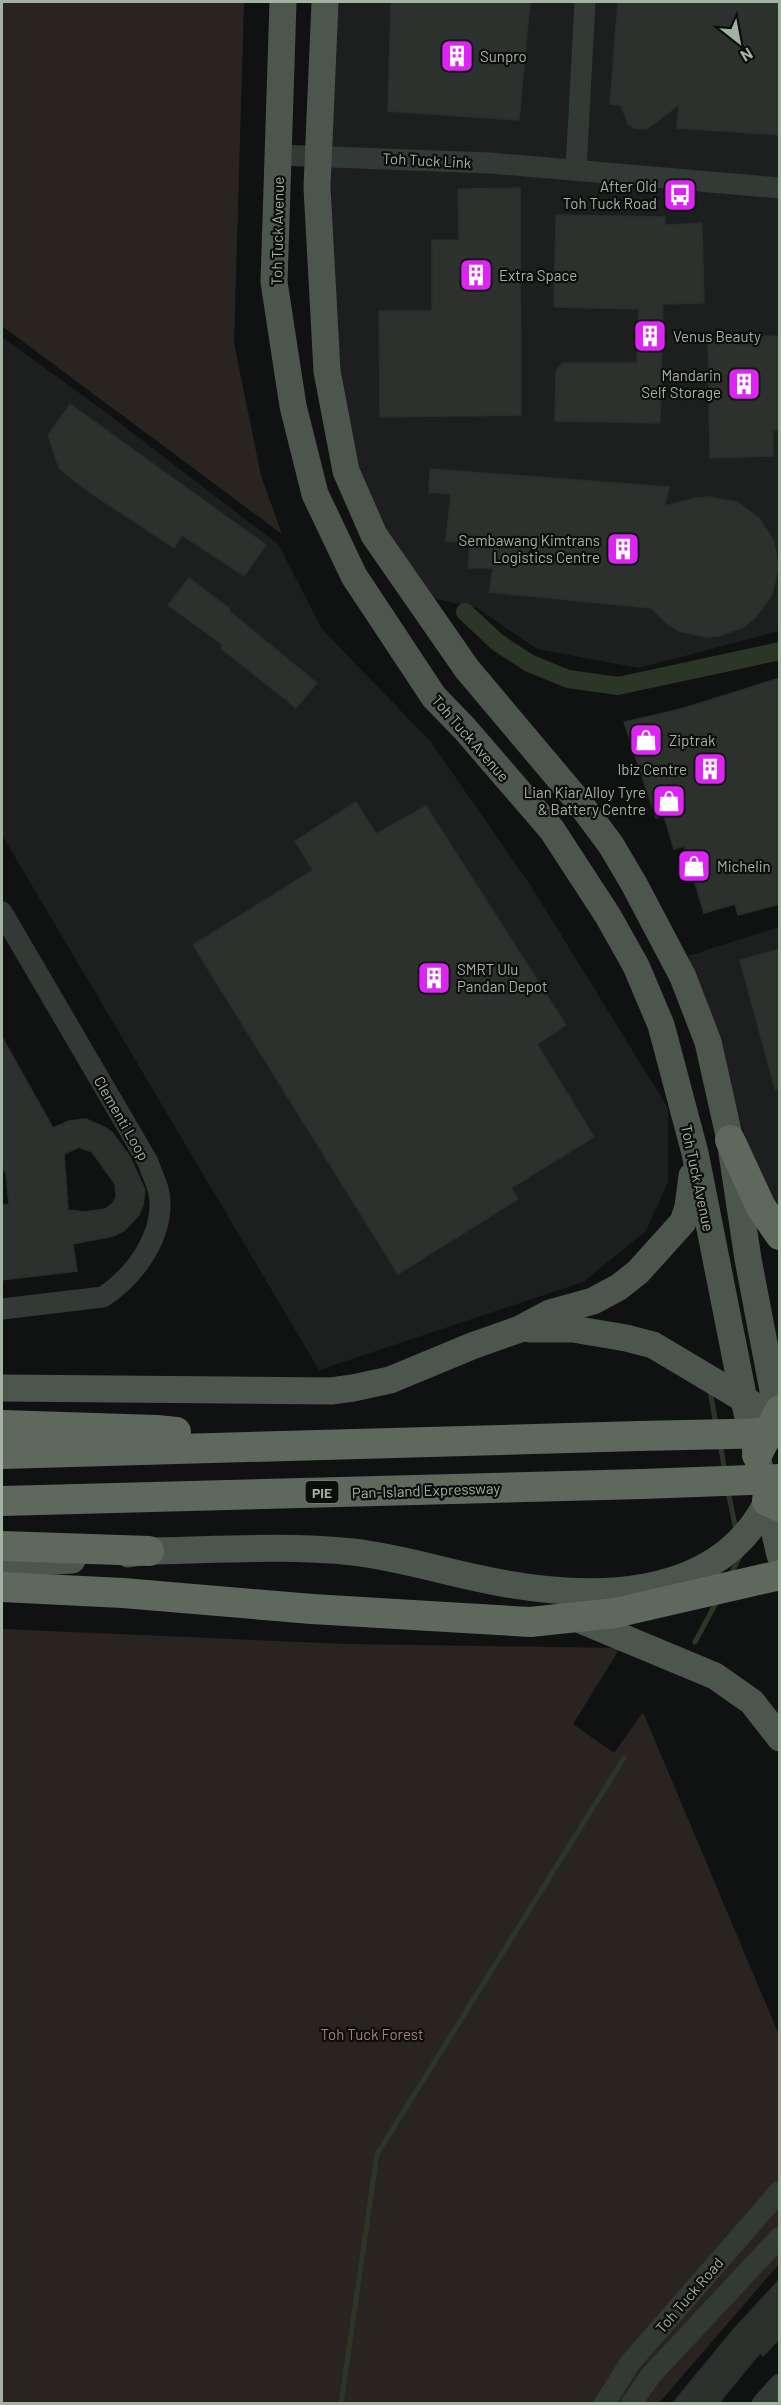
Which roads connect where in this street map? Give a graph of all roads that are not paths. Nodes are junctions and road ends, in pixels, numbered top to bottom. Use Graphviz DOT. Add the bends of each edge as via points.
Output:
graph roads {
  1 [pos="283,2"];
  2 [pos="325,2"];
  3 [pos="585,2"];
  4 [pos="278,155"];
  5 [pos="319,157"];
  6 [pos="576,170"];
  7 [pos="780,188"];
  8 [pos="2,912"];
  9 [pos="730,1140"];
  10 [pos="695,1153"];
  11 [pos="780,1235"];
  12 [pos="2,1309"];
  13 [pos="520,1329"];
  14 [pos="2,1388"];
  15 [pos="744,1400"];
  16 [pos="779,1421"];
  17 [pos="2,1425"];
  18 [pos="249,1447"];
  19 [pos="2,1454"];
  20 [pos="768,1463"];
  21 [pos="776,1496"];
  22 [pos="2,1501"];
  23 [pos="2,1546"];
  24 [pos="149,1551"];
  25 [pos="780,1555"];
  26 [pos="2,1564"];
  27 [pos="780,1575"];
  28 [pos="479,1578"];
  29 [pos="2,1587"];
  30 [pos="780,1738"];
  31 [pos="780,2192"];
  32 [pos="780,2237"];
  33 [pos="780,2384"];
  34 [pos="604,2403"];
  35 [pos="631,2403"];
  36 [pos="762,2403"];
  1 -- 4 [label="main road, Toh Tuck Avenue"];
  2 -- 5 [label="main road"];
  3 -- 6 [label="street"];
  4 -- 5 [label="street, Toh Tuck Link"];
  4 -- 10 [label="main road, Toh Tuck Avenue" via="274,282 293,406 315,494 354,576 434,697 552,830 608,916 636,966 661,1025"];
  5 -- 6 [label="street, Toh Tuck Link"];
  5 -- 9 [label="main road" via="317,187 327,371 346,471 374,535 417,598 467,669 579,802 634,884 683,977 708,1042"];
  6 -- 7 [label="street, Toh Tuck Link"];
  8 -- 12 [label="street, Clementi Loop" via="148,1162 159,1194 158,1220 150,1248 115,1289 103,1297"];
  9 -- 11 [label="highway" via="761,1207"];
  9 -- 16 [label="main road"];
  10 -- 13 [label="main road" via="683,1221 638,1272 593,1301 550,1313"];
  10 -- 15 [label="main road, Toh Tuck Avenue"];
  13 -- 14 [label="main road" via="390,1380 331,1391"];
  13 -- 15 [label="main road" via="573,1329 653,1345"];
  15 -- 16 [label="main road"];
  15 -- 20 [label="main road, Toh Tuck Avenue"];
  16 -- 18 [label="highway, bridge" via="639,1436"];
  16 -- 20 [label="highway"];
  17 -- 18 [label="highway" via="157,1430 218,1438"];
  18 -- 19 [label="highway"];
  20 -- 21 [label="main road, Toh Tuck Avenue"];
  21 -- 22 [label="highway, Pan-Island Expressway / PIE, bridge" via="642,1484"];
  21 -- 25 [label="main road, Toh Tuck Avenue"];
  21 -- 28 [label="main road" via="727,1552 678,1580 621,1591 572,1592"];
  23 -- 24 [label="highway"];
  24 -- 26 [label="main road" via="83,1560"];
  24 -- 28 [label="main road" via="296,1548 352,1552 398,1558"];
  27 -- 29 [label="highway, bridge" via="615,1613 540,1621"];
  28 -- 30 [label="main road" via="715,1676 752,1702"];
  31 -- 34 [label="street, Toh Tuck Road" via="630,2364"];
  32 -- 35 [label="street, Toh Tuck Road" via="651,2375"];
  33 -- 36 [label="street"];
}
